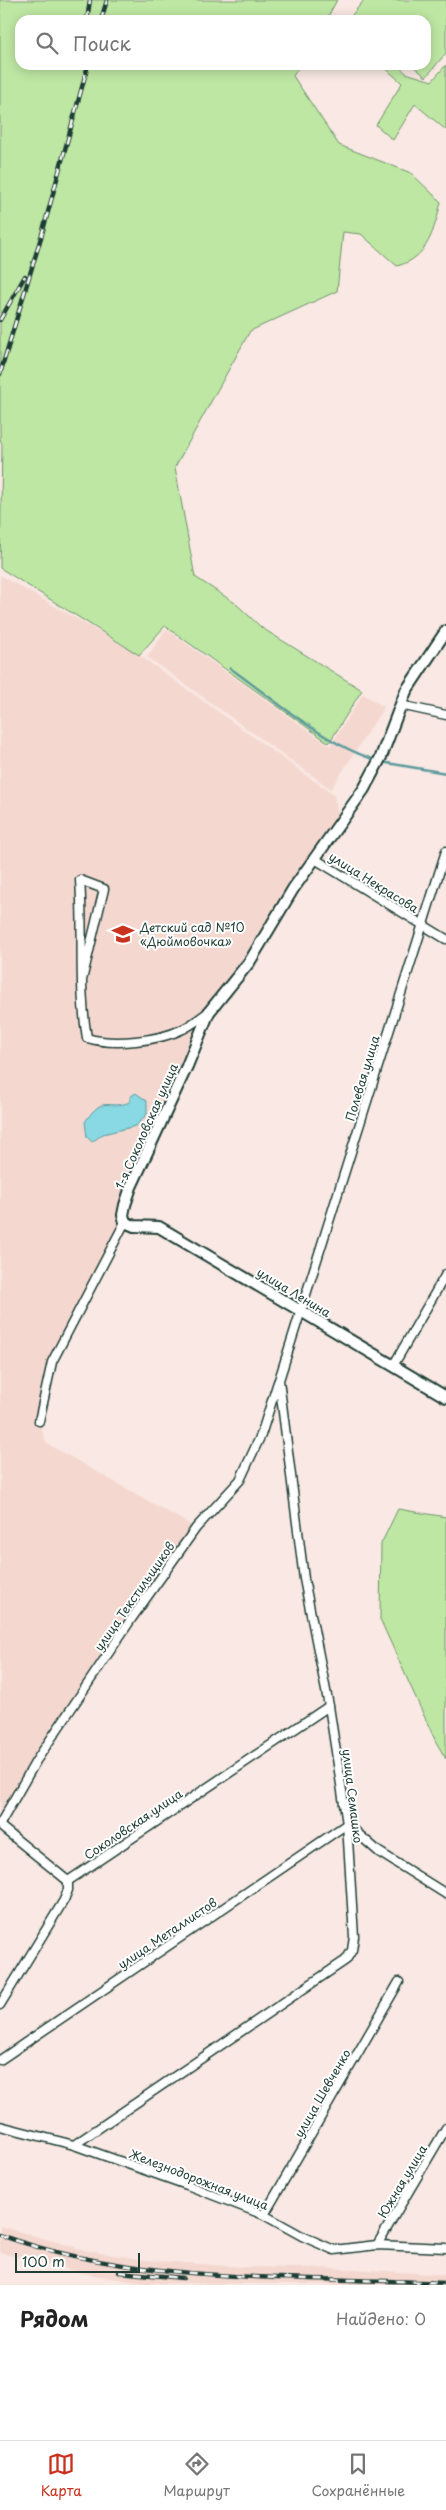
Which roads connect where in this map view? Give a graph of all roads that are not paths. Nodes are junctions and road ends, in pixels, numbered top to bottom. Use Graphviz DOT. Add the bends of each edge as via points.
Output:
graph roads {
  1 [pos="446,631"];
  2 [pos="400,705"];
  3 [pos="446,715"];
  4 [pos="446,851"];
  5 [pos="315,859"];
  6 [pos="422,924"];
  7 [pos="446,939"];
  8 [pos="82,980"];
  9 [pos="209,1012"];
  10 [pos="125,1222"];
  11 [pos="446,1274"];
  12 [pos="302,1311"];
  13 [pos="393,1366"];
  14 [pos="279,1380"];
  15 [pos="446,1398"];
  16 [pos="39,1421"];
  17 [pos="329,1706"];
  18 [pos="347,1824"];
  19 [pos="0,1825"];
  20 [pos="68,1882"];
  21 [pos="446,1894"];
  22 [pos="399,1982"];
  23 [pos="0,2005"];
  24 [pos="0,2060"];
  25 [pos="0,2126"];
  26 [pos="446,2128"];
  27 [pos="74,2145"];
  28 [pos="264,2215"];
  29 [pos="377,2245"];
  30 [pos="446,2248"];
  1 -- 2 [label="street, 1-я Соколовская улица"];
  2 -- 3 [label="street"];
  2 -- 5 [label="street, 1-я Соколовская улица" via="380,760 364,789"];
  4 -- 6 [label="street, Полевая улица"];
  5 -- 6 [label="street, улица Некрасова"];
  5 -- 9 [label="street, 1-я Соколовская улица" via="250,961"];
  6 -- 7 [label="street, улица Некрасова"];
  6 -- 12 [label="street, Полевая улица"];
  8 -- 8 [label="street" via="83,916 80,880 104,889"];
  8 -- 9 [label="street" via="87,1038 101,1042 164,1036 184,1029"];
  9 -- 10 [label="street, 1-я Соколовская улица" via="131,1187 123,1215"];
  10 -- 12 [label="street, улица Ленина" via="134,1226 159,1227"];
  10 -- 16 [label="street, 1-я Соколовская улица" via="52,1362"];
  11 -- 13 [label="street"];
  12 -- 13 [label="street, улица Ленина"];
  12 -- 14 [label="street, улица Семашко"];
  13 -- 15 [label="street, улица Ленина"];
  14 -- 17 [label="street, улица Семашко" via="304,1579"];
  14 -- 19 [label="street, улица Текстильщиков" via="261,1435 240,1480 196,1528 127,1625 36,1761"];
  17 -- 18 [label="street, улица Семашко"];
  17 -- 20 [label="street, Соколовская улица"];
  18 -- 21 [label="street" via="379,1852"];
  18 -- 24 [label="street, улица Металлистов"];
  18 -- 27 [label="street, улица Семашко" via="354,1937 346,1960"];
  19 -- 20 [label="street"];
  20 -- 23 [label="street" via="64,1900"];
  22 -- 28 [label="street, улица Шевченко"];
  25 -- 27 [label="street, Железнодорожная улица"];
  26 -- 29 [label="street, Южная улица"];
  27 -- 28 [label="street, Железнодорожная улица"];
  28 -- 29 [label="street, Железнодорожная улица" via="334,2250"];
  29 -- 30 [label="street, Железнодорожная улица"];
}
